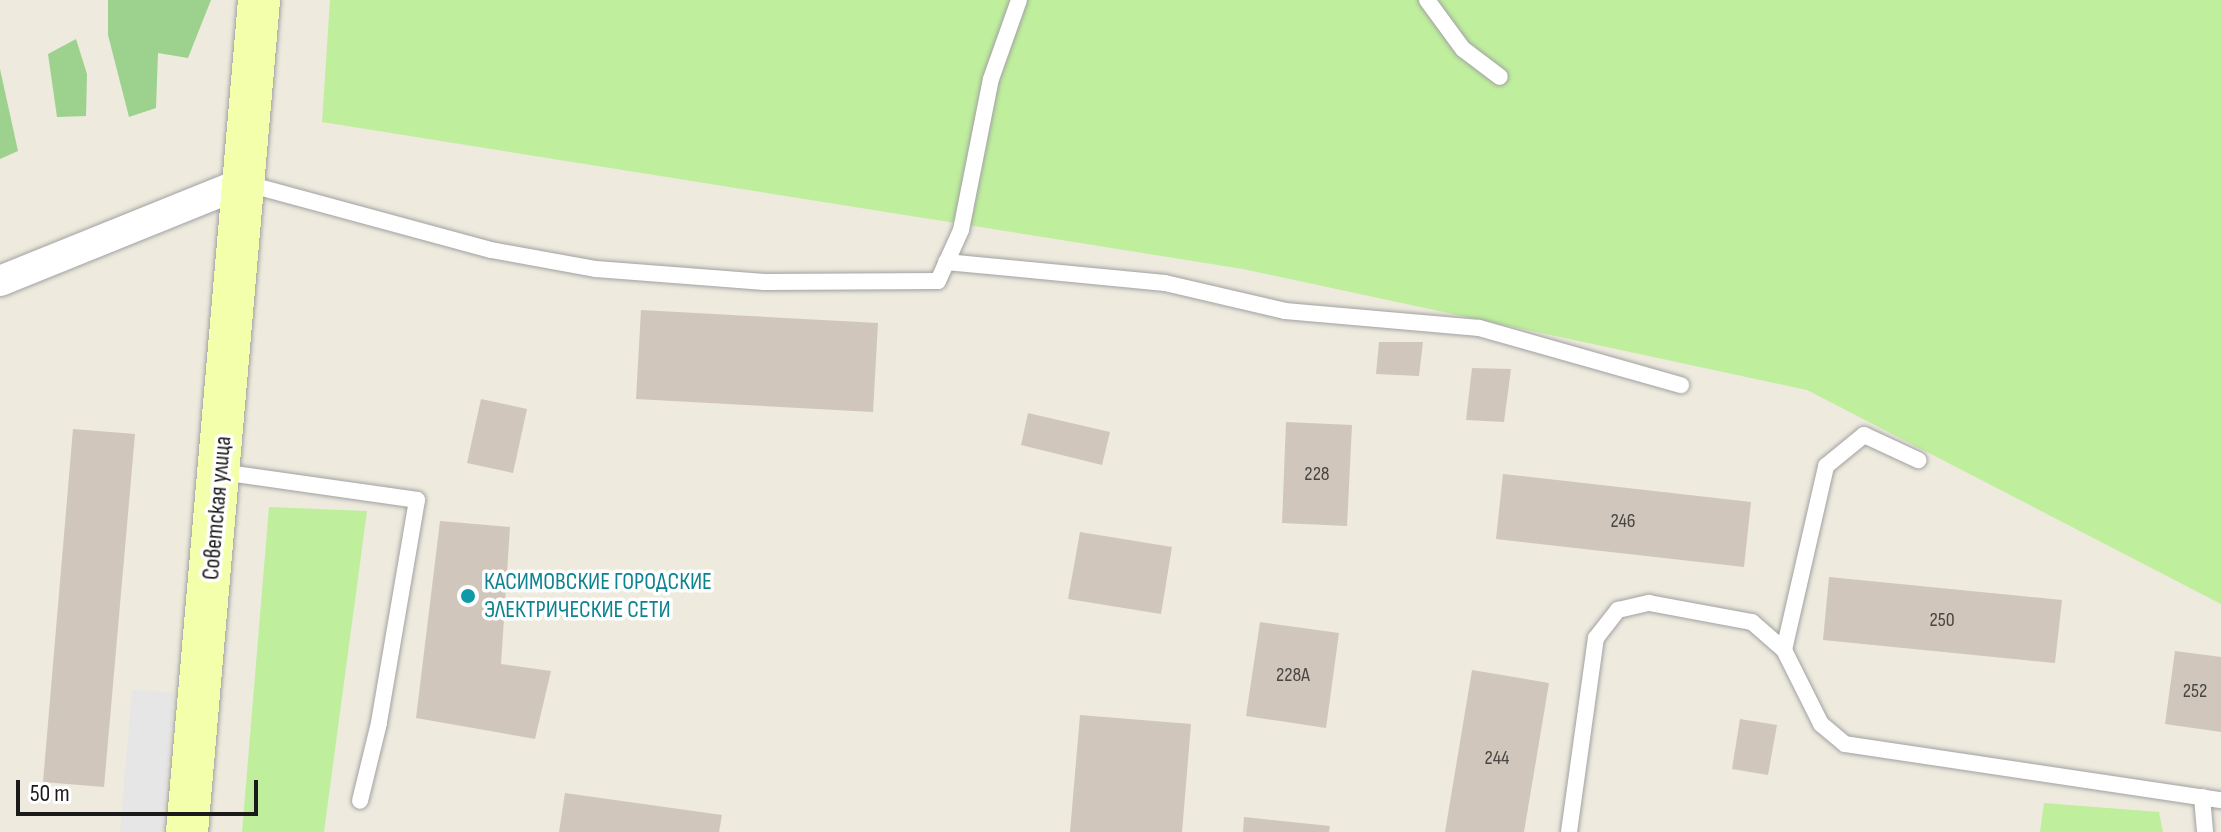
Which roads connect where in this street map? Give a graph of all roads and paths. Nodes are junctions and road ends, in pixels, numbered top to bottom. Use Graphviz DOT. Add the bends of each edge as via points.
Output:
graph roads {
  1 [pos="259,0"];
  2 [pos="1019,0"];
  3 [pos="1427,0"];
  4 [pos="1500,77"];
  5 [pos="242,183"];
  6 [pos="946,262"];
  7 [pos="0,281"];
  8 [pos="1681,385"];
  9 [pos="1918,460"];
  10 [pos="221,472"];
  11 [pos="1784,650"];
  12 [pos="2202,797"];
  13 [pos="2221,800"];
  14 [pos="360,801"];
  15 [pos="187,832"];
  16 [pos="1569,832"];
  17 [pos="2205,832"];
  1 -- 5 [label="main road, Советская улица"];
  2 -- 6 [label="lane" via="991,79 961,230"];
  3 -- 4 [label="lane" via="1463,49"];
  5 -- 6 [label="lane" via="491,250 596,269 765,282 938,281"];
  5 -- 7 [label="street"];
  5 -- 10 [label="main road, Советская улица"];
  6 -- 8 [label="lane" via="1165,283 1285,311 1479,328"];
  9 -- 11 [label="lane" via="1864,435 1826,466"];
  10 -- 14 [label="lane" via="417,500 379,723"];
  10 -- 15 [label="main road, Советская улица"];
  11 -- 12 [label="lane" via="1821,724 1845,744"];
  11 -- 16 [label="lane" via="1752,622 1649,603 1618,610 1596,638"];
  12 -- 13 [label="lane"];
  12 -- 17 [label="lane"];
}
